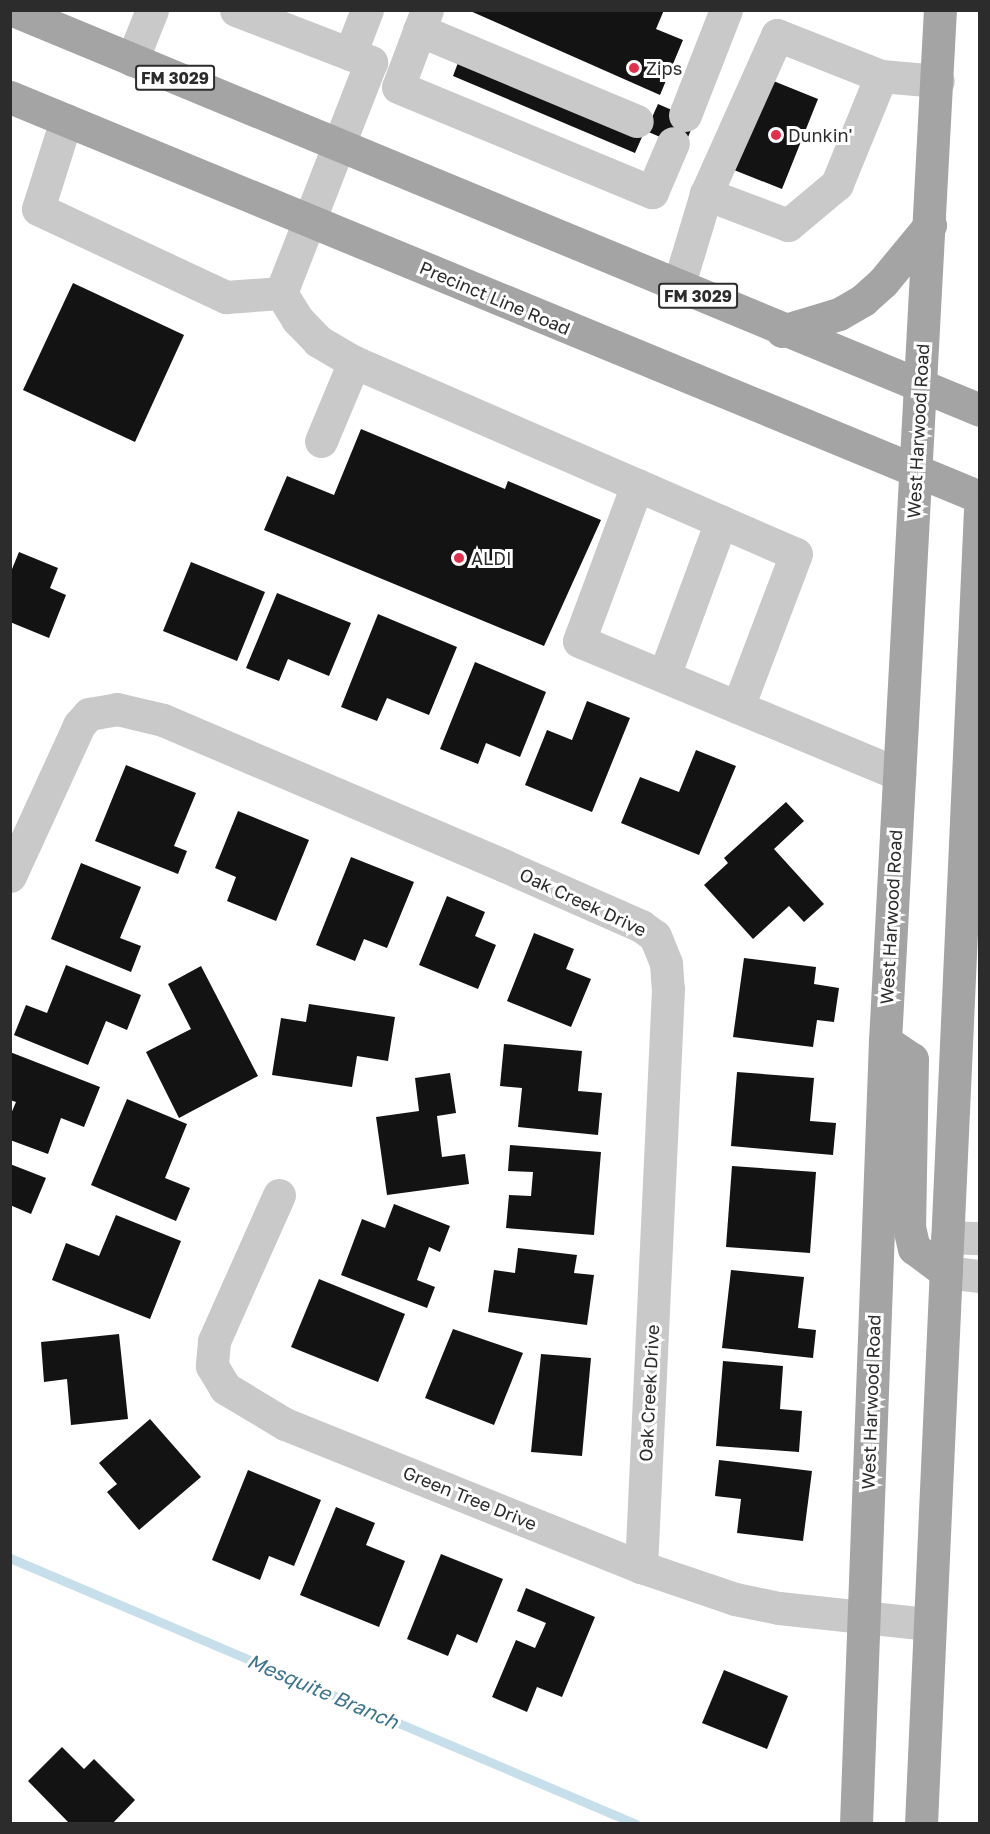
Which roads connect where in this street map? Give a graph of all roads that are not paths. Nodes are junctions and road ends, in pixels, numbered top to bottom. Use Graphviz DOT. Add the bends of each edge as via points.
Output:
graph roads {
  1 [pos="13,10"];
  2 [pos="152,10"];
  3 [pos="236,10"];
  4 [pos="368,10"];
  5 [pos="726,10"];
  6 [pos="940,10"];
  7 [pos="423,20"];
  8 [pos="360,58"];
  9 [pos="132,60"];
  10 [pos="881,76"];
  11 [pos="938,81"];
  12 [pos="398,87"];
  13 [pos="10,97"];
  14 [pos="66,120"];
  15 [pos="637,121"];
  16 [pos="337,146"];
  17 [pos="706,194"];
  18 [pos="308,221"];
  19 [pos="930,225"];
  20 [pos="678,287"];
  21 [pos="281,293"];
  22 [pos="782,331"];
  23 [pos="354,362"];
  24 [pos="921,385"];
  25 [pos="980,410"];
  26 [pos="321,441"];
  27 [pos="916,470"];
  28 [pos="637,485"];
  29 [pos="980,497"];
  30 [pos="980,511"];
  31 [pos="721,521"];
  32 [pos="664,676"];
  33 [pos="976,677"];
  34 [pos="738,707"];
  35 [pos="974,773"];
  36 [pos="899,774"];
  37 [pos="972,849"];
  38 [pos="10,876"];
  39 [pos="885,1041"];
  40 [pos="279,1195"];
  41 [pos="946,1237"];
  42 [pos="980,1238"];
  43 [pos="946,1272"];
  44 [pos="980,1276"];
  45 [pos="641,1567"];
  46 [pos="863,1618"];
  47 [pos="929,1624"];
  48 [pos="855,1824"];
  49 [pos="921,1824"];
  1 -- 9 [label="main road, FM 3029"];
  2 -- 9 [label="street"];
  3 -- 8 [label="street"];
  4 -- 8 [label="street"];
  5 -- 12 [label="street" via="652,192"];
  6 -- 11 [label="main road, West Harwood Road"];
  7 -- 12 [label="street"];
  7 -- 15 [label="street"];
  8 -- 12 [label="street"];
  8 -- 16 [label="street"];
  9 -- 16 [label="main road, FM 3029"];
  10 -- 11 [label="street"];
  10 -- 17 [label="street" via="837,184 788,225"];
  10 -- 17 [label="street" via="777,35"];
  11 -- 19 [label="main road, West Harwood Road"];
  13 -- 14 [label="main road, Precinct Line Road"];
  14 -- 18 [label="main road, Precinct Line Road"];
  14 -- 21 [label="street" via="38,209 226,297"];
  16 -- 18 [label="street"];
  16 -- 20 [label="main road, FM 3029"];
  17 -- 20 [label="street"];
  18 -- 21 [label="street"];
  18 -- 27 [label="main road, Precinct Line Road"];
  19 -- 22 [label="main road" via="863,300 839,314"];
  19 -- 24 [label="main road, West Harwood Road"];
  20 -- 22 [label="main road, FM 3029"];
  21 -- 23 [label="street" via="297,320 318,341"];
  22 -- 24 [label="main road, FM 3029"];
  23 -- 26 [label="street"];
  23 -- 28 [label="street"];
  24 -- 25 [label="main road, FM 3029"];
  24 -- 27 [label="main road, West Harwood Road"];
  27 -- 29 [label="main road, Precinct Line Road"];
  27 -- 36 [label="main road, West Harwood Road"];
  28 -- 31 [label="street"];
  28 -- 32 [label="street" via="579,641"];
  30 -- 33 [label="main road"];
  31 -- 32 [label="street"];
  31 -- 34 [label="street" via="796,554"];
  32 -- 34 [label="street"];
  33 -- 35 [label="main road"];
  34 -- 36 [label="street"];
  35 -- 37 [label="main road"];
  36 -- 39 [label="main road, West Harwood Road"];
  37 -- 41 [label="main road"];
  38 -- 45 [label="street, Oak Creek Drive" via="79,725 89,714 117,709 184,729 516,870 641,926 655,936 666,963 668,989"];
  39 -- 43 [label="main road" via="912,1059 909,1227 914,1248"];
  39 -- 46 [label="main road, West Harwood Road"];
  40 -- 45 [label="street, Green Tree Drive" via="214,1341 212,1366 225,1388 285,1424"];
  41 -- 42 [label="street"];
  41 -- 43 [label="main road"];
  43 -- 44 [label="street"];
  43 -- 47 [label="main road"];
  45 -- 46 [label="street, Green Tree Drive" via="735,1599"];
  46 -- 47 [label="street, Green Tree Drive"];
  46 -- 48 [label="main road, West Harwood Road"];
  47 -- 49 [label="main road"];
}
